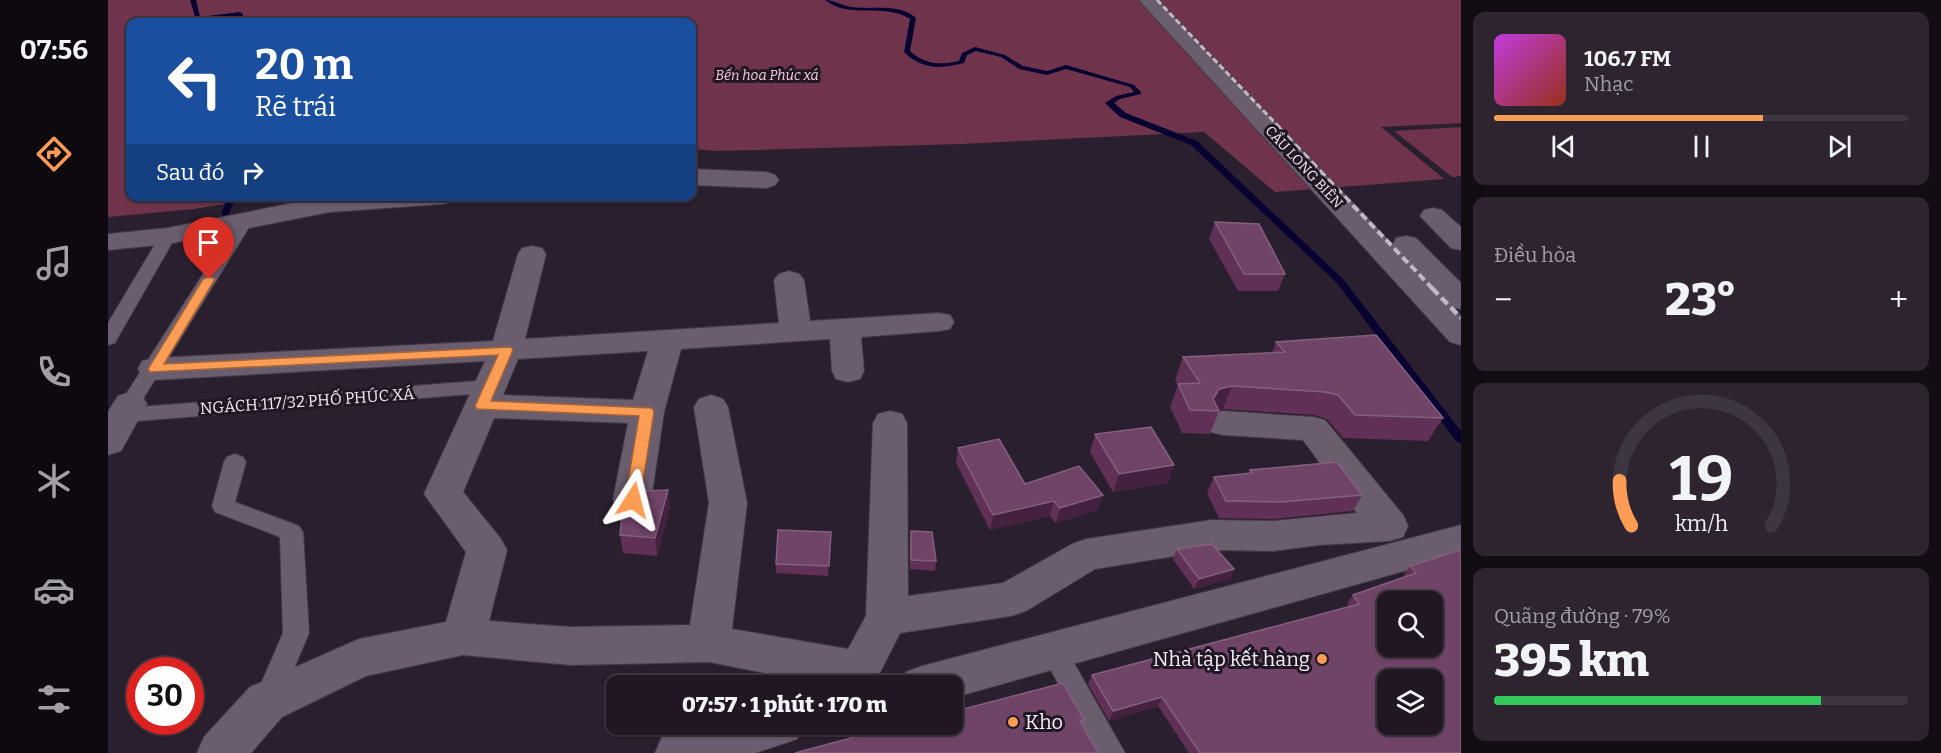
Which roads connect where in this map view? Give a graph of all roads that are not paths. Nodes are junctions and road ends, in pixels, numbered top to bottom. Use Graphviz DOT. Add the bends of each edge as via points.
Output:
graph roads {
  1 [pos="1148,0"];
  2 [pos="1168,0"];
  3 [pos="696,177"];
  4 [pos="766,180"];
  5 [pos="372,201"];
  6 [pos="1461,211"];
  7 [pos="245,221"];
  8 [pos="168,236"];
  9 [pos="108,242"];
  10 [pos="1461,242"];
  11 [pos="532,254"];
  12 [pos="789,280"];
  13 [pos="1461,300"];
  14 [pos="939,322"];
  15 [pos="845,328"];
  16 [pos="796,331"];
  17 [pos="1461,335"];
  18 [pos="108,339"];
  19 [pos="667,340"];
  20 [pos="506,350"];
  21 [pos="154,369"];
  22 [pos="848,371"];
  23 [pos="486,396"];
  24 [pos="711,406"];
  25 [pos="647,412"];
  26 [pos="117,417"];
  27 [pos="890,423"];
  28 [pos="1223,423"];
  29 [pos="235,462"];
  30 [pos="633,500"];
  31 [pos="1457,546"];
  32 [pos="887,617"];
  33 [pos="464,637"];
  34 [pos="709,643"];
  35 [pos="1053,650"];
  36 [pos="962,675"];
  37 [pos="266,702"];
  38 [pos="742,735"];
  39 [pos="221,753"];
  40 [pos="679,753"];
  41 [pos="1111,753"];
  1 -- 17 [label="street, CẦU LONG BIÊN"];
  2 -- 13 [label="street, CẦU LONG BIÊN"];
  3 -- 4 [label="street"];
  5 -- 7 [label="street" via="330,204"];
  6 -- 10 [label="street" via="1432,216"];
  7 -- 8 [label="street"];
  7 -- 21 [label="lane"];
  8 -- 9 [label="street"];
  8 -- 18 [label="lane"];
  11 -- 20 [label="street"];
  12 -- 16 [label="street"];
  14 -- 15 [label="street"];
  15 -- 16 [label="street"];
  15 -- 22 [label="street"];
  16 -- 19 [label="street"];
  19 -- 20 [label="street"];
  19 -- 25 [label="street"];
  20 -- 21 [label="street"];
  20 -- 23 [label="street"];
  21 -- 26 [label="lane"];
  23 -- 25 [label="street"];
  23 -- 26 [label="lane, NGÁCH 117/32 PHỐ PHÚC XÁ"];
  23 -- 33 [label="street" via="443,494 487,550"];
  24 -- 34 [label="street" via="728,503"];
  25 -- 30 [label="street"];
  27 -- 32 [label="street"];
  28 -- 32 [label="street" via="1313,429 1389,526 1273,536 1212,535 1086,555 1011,599"];
  29 -- 37 [label="lane" via="223,506 291,532 296,633"];
  31 -- 35 [label="street"];
  32 -- 34 [label="street" via="858,671"];
  33 -- 34 [label="street" via="571,646"];
  33 -- 37 [label="street" via="359,658"];
  35 -- 36 [label="street"];
  35 -- 41 [label="lane"];
  37 -- 39 [label="street"];
  38 -- 40 [label="street"];
}
